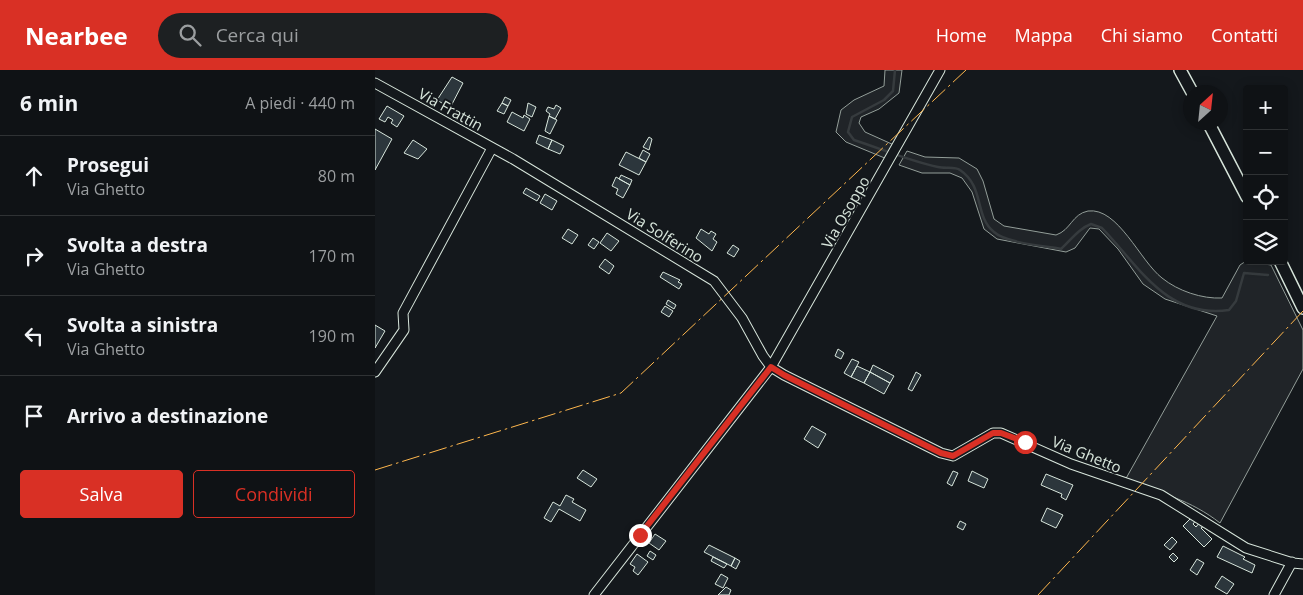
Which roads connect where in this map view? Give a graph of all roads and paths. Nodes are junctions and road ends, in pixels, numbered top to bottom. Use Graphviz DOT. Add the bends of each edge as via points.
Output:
graph roads {
  1 [pos="940,70"];
  2 [pos="1180,70"];
  3 [pos="1189,70"];
  4 [pos="375,83"];
  5 [pos="1188,85"];
  6 [pos="1196,85"];
  7 [pos="1212,130"];
  8 [pos="1215,130"];
  9 [pos="493,148"];
  10 [pos="513,159"];
  11 [pos="1230,164"];
  12 [pos="1243,189"];
  13 [pos="1281,265"];
  14 [pos="1303,308"];
  15 [pos="771,367"];
  16 [pos="375,372"];
  17 [pos="1291,562"];
  18 [pos="1303,564"];
  19 [pos="594,595"];
  20 [pos="1274,595"];
  1 -- 15 [label="street, Via Osoppo"];
  2 -- 5 [label="main road"];
  3 -- 6 [label="main road"];
  4 -- 9 [label="street, Via Frattin"];
  7 -- 11 [label="main road"];
  8 -- 11 [label="main road"];
  9 -- 10 [label="street, Via Frattin"];
  9 -- 16 [label="street" via="403,313 404,330"];
  10 -- 15 [label="street, Via Solferino" via="714,281"];
  11 -- 12 [label="main road"];
  13 -- 14 [label="main road"];
  15 -- 17 [label="street, Via Ghetto" via="941,453 953,456 993,433 1001,433 1071,464 1161,495 1246,548"];
  15 -- 19 [label="street"];
  17 -- 18 [label="street, Via Ghetto"];
  17 -- 20 [label="street"];
}
